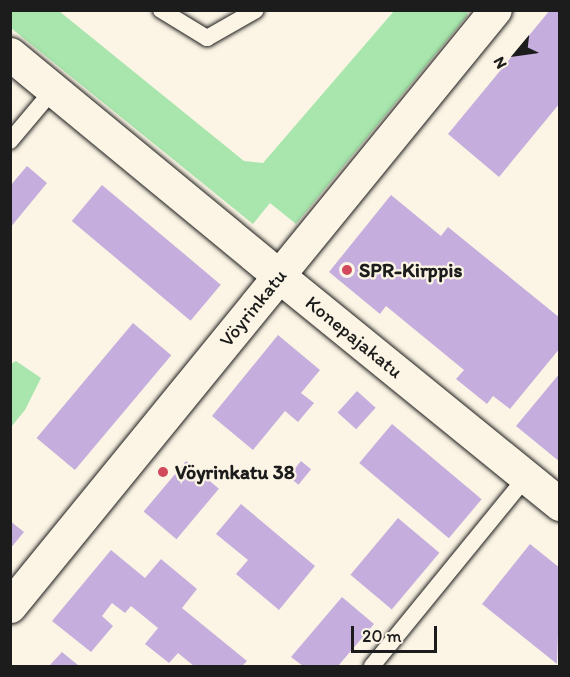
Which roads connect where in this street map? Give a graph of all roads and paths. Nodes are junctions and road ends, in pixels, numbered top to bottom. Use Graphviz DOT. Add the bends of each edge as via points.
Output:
graph roads {
  1 [pos="161,10"];
  2 [pos="256,10"];
  3 [pos="496,10"];
  4 [pos="10,54"];
  5 [pos="53,90"];
  6 [pos="10,141"];
  7 [pos="279,276"];
  8 [pos="526,477"];
  9 [pos="560,504"];
  10 [pos="10,606"];
  11 [pos="372,666"];
  1 -- 2 [label="lane" via="207,38"];
  3 -- 7 [label="street, Vöyrinkatu"];
  4 -- 5 [label="main road, Konepajakatu"];
  5 -- 6 [label="lane"];
  5 -- 7 [label="main road, Konepajakatu"];
  7 -- 8 [label="main road, Konepajakatu"];
  7 -- 10 [label="main road, Vöyrinkatu"];
  8 -- 9 [label="main road, Konepajakatu"];
  8 -- 11 [label="lane"];
}
